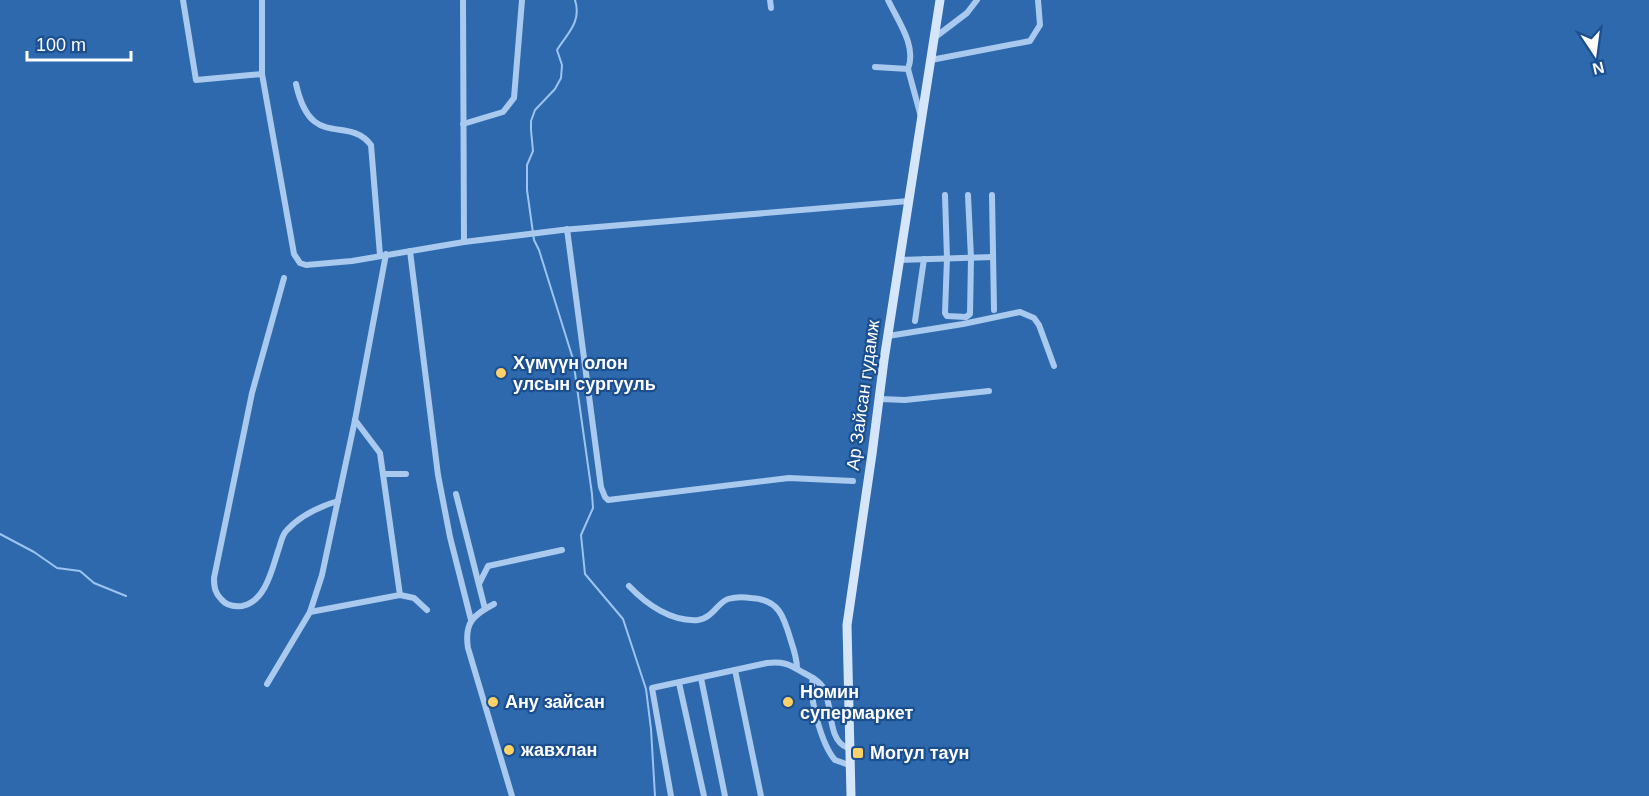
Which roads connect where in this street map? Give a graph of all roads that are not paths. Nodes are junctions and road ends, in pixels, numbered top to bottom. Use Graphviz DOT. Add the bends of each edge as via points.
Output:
graph roads {
  1 [pos="183,0"];
  2 [pos="262,0"];
  3 [pos="463,0"];
  4 [pos="522,0"];
  5 [pos="888,0"];
  6 [pos="940,0"];
  7 [pos="977,0"];
  8 [pos="1038,0"];
  9 [pos="934,38"];
  10 [pos="932,60"];
  11 [pos="875,67"];
  12 [pos="908,69"];
  13 [pos="262,74"];
  14 [pos="296,84"];
  15 [pos="922,121"];
  16 [pos="463,124"];
  17 [pos="945,195"];
  18 [pos="968,195"];
  19 [pos="992,195"];
  20 [pos="909,201"];
  21 [pos="567,229"];
  22 [pos="464,242"];
  23 [pos="410,251"];
  24 [pos="383,255"];
  25 [pos="993,257"];
  26 [pos="947,258"];
  27 [pos="971,258"];
  28 [pos="924,259"];
  29 [pos="899,260"];
  30 [pos="284,278"];
  31 [pos="994,310"];
  32 [pos="915,321"];
  33 [pos="888,336"];
  34 [pos="1054,366"];
  35 [pos="989,391"];
  36 [pos="880,399"];
  37 [pos="355,420"];
  38 [pos="384,474"];
  39 [pos="406,474"];
  40 [pos="853,481"];
  41 [pos="456,494"];
  42 [pos="338,501"];
  43 [pos="562,550"];
  44 [pos="478,584"];
  45 [pos="629,586"];
  46 [pos="400,595"];
  47 [pos="494,604"];
  48 [pos="484,609"];
  49 [pos="428,610"];
  50 [pos="310,612"];
  51 [pos="471,620"];
  52 [pos="797,668"];
  53 [pos="735,670"];
  54 [pos="701,678"];
  55 [pos="813,678"];
  56 [pos="679,682"];
  57 [pos="267,684"];
  58 [pos="849,748"];
  59 [pos="849,765"];
  60 [pos="512,796"];
  61 [pos="671,796"];
  62 [pos="704,796"];
  63 [pos="725,796"];
  64 [pos="761,796"];
  65 [pos="851,796"];
  1 -- 13 [label="street" via="196,80"];
  2 -- 13 [label="street"];
  3 -- 16 [label="street"];
  4 -- 16 [label="street" via="514,99 503,112"];
  5 -- 12 [label="street" via="910,45"];
  6 -- 9 [label="street, Ар Зайсан гудамж"];
  7 -- 9 [label="street" via="967,13"];
  8 -- 10 [label="street" via="1040,25 1030,41"];
  9 -- 10 [label="street, Ар Зайсан гудамж"];
  10 -- 15 [label="street, Ар Зайсан гудамж"];
  11 -- 12 [label="street"];
  12 -- 15 [label="street"];
  13 -- 24 [label="street" via="296,258 306,265 315,265"];
  14 -- 24 [label="street" via="300,101 311,119 320,126 364,137 371,145"];
  15 -- 20 [label="street, Ар Зайсан гудамж"];
  16 -- 22 [label="street"];
  17 -- 26 [label="street"];
  18 -- 27 [label="street"];
  19 -- 25 [label="street"];
  20 -- 21 [label="street"];
  20 -- 29 [label="street, Ар Зайсан гудамж"];
  21 -- 22 [label="street"];
  21 -- 40 [label="street" via="601,487 608,500 789,478"];
  22 -- 23 [label="street"];
  23 -- 24 [label="street"];
  23 -- 51 [label="street" via="438,475"];
  24 -- 37 [label="street"];
  25 -- 27 [label="street"];
  25 -- 31 [label="street"];
  26 -- 27 [label="street"];
  26 -- 27 [label="street" via="945,315 966,316 970,314"];
  26 -- 28 [label="street"];
  28 -- 29 [label="street"];
  28 -- 32 [label="street"];
  29 -- 33 [label="street, Ар Зайсан гудамж"];
  30 -- 42 [label="street" via="252,393 214,578 219,598 238,606 255,600 266,585 285,532 316,507"];
  33 -- 34 [label="street" via="1020,312 1039,325"];
  33 -- 36 [label="street, Ар Зайсан гудамж"];
  35 -- 36 [label="street"];
  36 -- 58 [label="street, Ар Зайсан гудамж" via="846,632"];
  37 -- 38 [label="street" via="380,453"];
  37 -- 42 [label="street"];
  38 -- 39 [label="street"];
  38 -- 46 [label="street"];
  41 -- 44 [label="street"];
  42 -- 50 [label="street"];
  43 -- 44 [label="street" via="488,566"];
  44 -- 48 [label="street"];
  45 -- 52 [label="street" via="662,612 684,620 701,620 730,599 769,600 784,621"];
  46 -- 49 [label="street" via="414,598"];
  46 -- 50 [label="street"];
  47 -- 48 [label="street"];
  48 -- 51 [label="street"];
  50 -- 57 [label="street"];
  51 -- 60 [label="street" via="466,635 468,648"];
  52 -- 53 [label="street" via="780,661"];
  52 -- 55 [label="street"];
  53 -- 54 [label="street"];
  53 -- 64 [label="street"];
  54 -- 56 [label="street"];
  54 -- 63 [label="street"];
  55 -- 58 [label="street" via="824,688 838,741"];
  55 -- 59 [label="street" via="812,694 825,743 835,760"];
  56 -- 61 [label="street" via="652,688"];
  56 -- 62 [label="street"];
  58 -- 59 [label="street, Ар Зайсан гудамж"];
  59 -- 65 [label="street, Ар Зайсан гудамж"];
}
